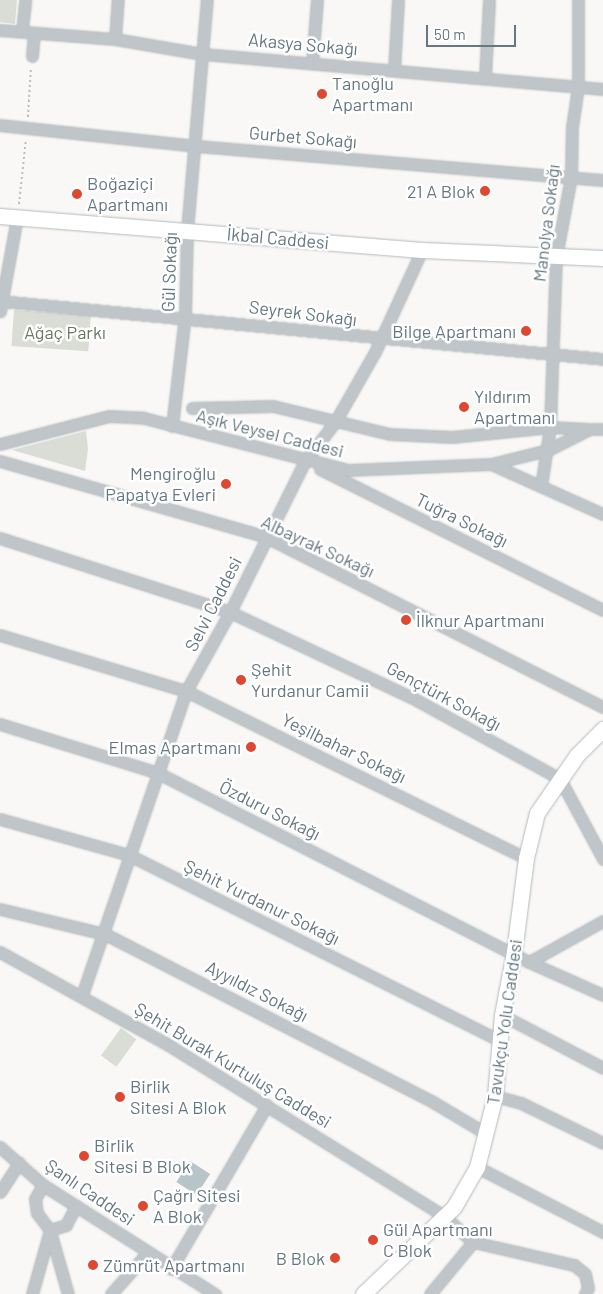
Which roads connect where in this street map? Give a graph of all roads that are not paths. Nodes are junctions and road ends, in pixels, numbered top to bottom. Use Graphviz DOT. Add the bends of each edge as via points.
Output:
graph roads {
  1 [pos="25,0"];
  2 [pos="118,0"];
  3 [pos="207,0"];
  4 [pos="317,0"];
  5 [pos="398,0"];
  6 [pos="489,0"];
  7 [pos="578,0"];
  8 [pos="0,30"];
  9 [pos="28,32"];
  10 [pos="115,39"];
  11 [pos="203,54"];
  12 [pos="32,56"];
  13 [pos="312,63"];
  14 [pos="394,70"];
  15 [pos="485,77"];
  16 [pos="578,87"];
  17 [pos="603,89"];
  18 [pos="0,125"];
  19 [pos="196,146"];
  20 [pos="571,176"];
  21 [pos="603,180"];
  22 [pos="0,216"];
  23 [pos="17,217"];
  24 [pos="187,231"];
  25 [pos="422,250"];
  26 [pos="556,257"];
  27 [pos="603,258"];
  28 [pos="603,266"];
  29 [pos="1,304"];
  30 [pos="185,316"];
  31 [pos="381,339"];
  32 [pos="553,356"];
  33 [pos="603,359"];
  34 [pos="192,408"];
  35 [pos="335,422"];
  36 [pos="172,426"];
  37 [pos="550,427"];
  38 [pos="590,429"];
  39 [pos="603,429"];
  40 [pos="0,444"];
  41 [pos="548,450"];
  42 [pos="0,461"];
  43 [pos="305,461"];
  44 [pos="490,464"];
  45 [pos="541,486"];
  46 [pos="603,514"];
  47 [pos="0,538"];
  48 [pos="266,538"];
  49 [pos="603,610"];
  50 [pos="230,612"];
  51 [pos="0,635"];
  52 [pos="186,691"];
  53 [pos="603,707"];
  54 [pos="0,724"];
  55 [pos="603,729"];
  56 [pos="158,773"];
  57 [pos="560,779"];
  58 [pos="0,819"];
  59 [pos="129,855"];
  60 [pos="526,858"];
  61 [pos="603,860"];
  62 [pos="0,909"];
  63 [pos="602,923"];
  64 [pos="105,934"];
  65 [pos="0,952"];
  66 [pos="514,952"];
  67 [pos="529,962"];
  68 [pos="82,995"];
  69 [pos="603,995"];
  70 [pos="502,1015"];
  71 [pos="498,1040"];
  72 [pos="603,1068"];
  73 [pos="495,1096"];
  74 [pos="267,1105"];
  75 [pos="487,1134"];
  76 [pos="603,1143"];
  77 [pos="0,1147"];
  78 [pos="19,1163"];
  79 [pos="477,1167"];
  80 [pos="43,1186"];
  81 [pos="0,1192"];
  82 [pos="76,1205"];
  83 [pos="444,1216"];
  84 [pos="50,1230"];
  85 [pos="603,1232"];
  86 [pos="473,1242"];
  87 [pos="148,1252"];
  88 [pos="172,1269"];
  89 [pos="32,1294"];
  90 [pos="68,1294"];
  91 [pos="111,1294"];
  92 [pos="214,1294"];
  93 [pos="363,1294"];
  94 [pos="430,1294"];
  95 [pos="585,1294"];
  1 -- 9 [label="street"];
  2 -- 10 [label="street"];
  3 -- 11 [label="street, Gül Sokağı"];
  4 -- 13 [label="street"];
  5 -- 14 [label="street"];
  6 -- 15 [label="street"];
  7 -- 16 [label="street, Manolya Sokağı"];
  8 -- 9 [label="street, Akasya Sokağı"];
  9 -- 10 [label="street, Akasya Sokağı"];
  9 -- 12 [label="street"];
  10 -- 11 [label="street, Akasya Sokağı"];
  11 -- 13 [label="street, Akasya Sokağı"];
  11 -- 19 [label="street, Gül Sokağı"];
  13 -- 14 [label="street, Akasya Sokağı"];
  14 -- 15 [label="street, Akasya Sokağı"];
  15 -- 16 [label="street, Akasya Sokağı"];
  16 -- 17 [label="street, Akasya Sokağı"];
  16 -- 20 [label="street, Manolya Sokağı" via="572,127"];
  18 -- 19 [label="street, Gurbet Sokağı"];
  19 -- 20 [label="street, Gurbet Sokağı"];
  19 -- 24 [label="street, Gül Sokağı"];
  20 -- 21 [label="street, Gurbet Sokağı"];
  20 -- 26 [label="street, Manolya Sokağı"];
  22 -- 23 [label="main road, İkbal Caddesi"];
  23 -- 24 [label="main road, İkbal Caddesi"];
  23 -- 29 [label="street"];
  24 -- 25 [label="main road, İkbal Caddesi"];
  24 -- 30 [label="street, Gül Sokağı"];
  25 -- 26 [label="main road, İkbal Caddesi"];
  25 -- 31 [label="street, Selvi Caddesi"];
  26 -- 27 [label="main road, İkbal Caddesi"];
  26 -- 28 [label="main road, İkbal Caddesi"];
  26 -- 32 [label="street, Manolya Sokağı"];
  29 -- 30 [label="street, Seyrek Sokağı"];
  30 -- 31 [label="street, Seyrek Sokağı"];
  30 -- 36 [label="street, Gül Sokağı"];
  31 -- 32 [label="street, Seyrek Sokağı"];
  31 -- 35 [label="street, Selvi Caddesi"];
  32 -- 33 [label="street, Seyrek Sokağı"];
  32 -- 37 [label="street, Manolya Sokağı"];
  34 -- 35 [label="street, Aşık Veysel Caddesi" via="273,406"];
  35 -- 37 [label="street, Aşık Veysel Caddesi" via="390,434 452,437"];
  35 -- 43 [label="street, Selvi Caddesi"];
  36 -- 40 [label="street, Aşık Veysel Caddesi" via="144,418 109,416"];
  36 -- 43 [label="street, Aşık Veysel Caddesi"];
  37 -- 38 [label="street, Aşık Veysel Caddesi"];
  37 -- 41 [label="street, Manolya Sokağı"];
  38 -- 39 [label="street, Aşık Veysel Caddesi"];
  38 -- 41 [label="street, Aşık Veysel Caddesi"];
  41 -- 44 [label="street, Aşık Veysel Caddesi"];
  41 -- 45 [label="street, Manolya Sokağı"];
  42 -- 48 [label="street, Albayrak Sokağı"];
  43 -- 44 [label="street, Aşık Veysel Caddesi" via="348,470"];
  43 -- 48 [label="street, Selvi Caddesi"];
  43 -- 49 [label="street, Tuğra Sokağı"];
  44 -- 45 [label="street"];
  45 -- 46 [label="street"];
  47 -- 50 [label="street, Gençtürk Sokağı"];
  48 -- 50 [label="street, Selvi Caddesi"];
  48 -- 53 [label="street, Albayrak Sokağı"];
  50 -- 52 [label="street, Selvi Caddesi"];
  50 -- 57 [label="street, Gençtürk Sokağı" via="411,697"];
  51 -- 52 [label="street, Yeşilbahar Sokağı"];
  52 -- 56 [label="street, Selvi Caddesi"];
  52 -- 60 [label="street, Yeşilbahar Sokağı"];
  54 -- 56 [label="street, Özduru Sokağı"];
  55 -- 57 [label="main road, Tavukçu Yolu Caddesi" via="576,756"];
  56 -- 59 [label="street, Selvi Caddesi"];
  56 -- 66 [label="street, Özduru Sokağı"];
  57 -- 60 [label="main road, Tavukçu Yolu Caddesi" via="540,806"];
  57 -- 61 [label="street"];
  58 -- 59 [label="street, Şehit Yurdanur Sokağı"];
  59 -- 64 [label="street, Selvi Caddesi"];
  59 -- 71 [label="street, Şehit Yurdanur Sokağı"];
  60 -- 66 [label="main road, Tavukçu Yolu Caddesi"];
  62 -- 64 [label="street, Ayyıldız Sokağı"];
  63 -- 67 [label="street"];
  64 -- 68 [label="street, Selvi Caddesi"];
  64 -- 75 [label="street, Ayyıldız Sokağı" via="434,1102"];
  65 -- 68 [label="street, Şehit Burak Kurtuluş Caddesi" via="25,969"];
  66 -- 67 [label="street, Özduru Sokağı"];
  66 -- 70 [label="main road, Tavukçu Yolu Caddesi"];
  67 -- 69 [label="street, Özduru Sokağı"];
  68 -- 74 [label="street, Şehit Burak Kurtuluş Caddesi"];
  70 -- 71 [label="main road, Tavukçu Yolu Caddesi"];
  70 -- 72 [label="street"];
  71 -- 73 [label="main road, Tavukçu Yolu Caddesi"];
  73 -- 75 [label="main road, Tavukçu Yolu Caddesi"];
  73 -- 76 [label="street" via="521,1103"];
  74 -- 83 [label="street, Şehit Burak Kurtuluş Caddesi"];
  74 -- 88 [label="street"];
  75 -- 79 [label="main road, Tavukçu Yolu Caddesi"];
  77 -- 78 [label="street, Şanlı Caddesi"];
  78 -- 80 [label="street, Şanlı Caddesi"];
  78 -- 81 [label="street"];
  79 -- 83 [label="main road, Tavukçu Yolu Caddesi" via="461,1196"];
  79 -- 85 [label="street"];
  80 -- 82 [label="street, Şanlı Caddesi"];
  80 -- 84 [label="street" via="36,1199 37,1213"];
  82 -- 84 [label="street" via="66,1225"];
  82 -- 87 [label="street, Şanlı Caddesi"];
  83 -- 86 [label="street, Şehit Burak Kurtuluş Caddesi"];
  83 -- 93 [label="main road, Tavukçu Yolu Caddesi"];
  84 -- 89 [label="street"];
  84 -- 90 [label="street"];
  86 -- 94 [label="street"];
  86 -- 95 [label="street" via="574,1266 585,1274 588,1288"];
  87 -- 88 [label="street, Şanlı Caddesi"];
  87 -- 91 [label="street"];
  88 -- 92 [label="street, Şanlı Caddesi"];
}
